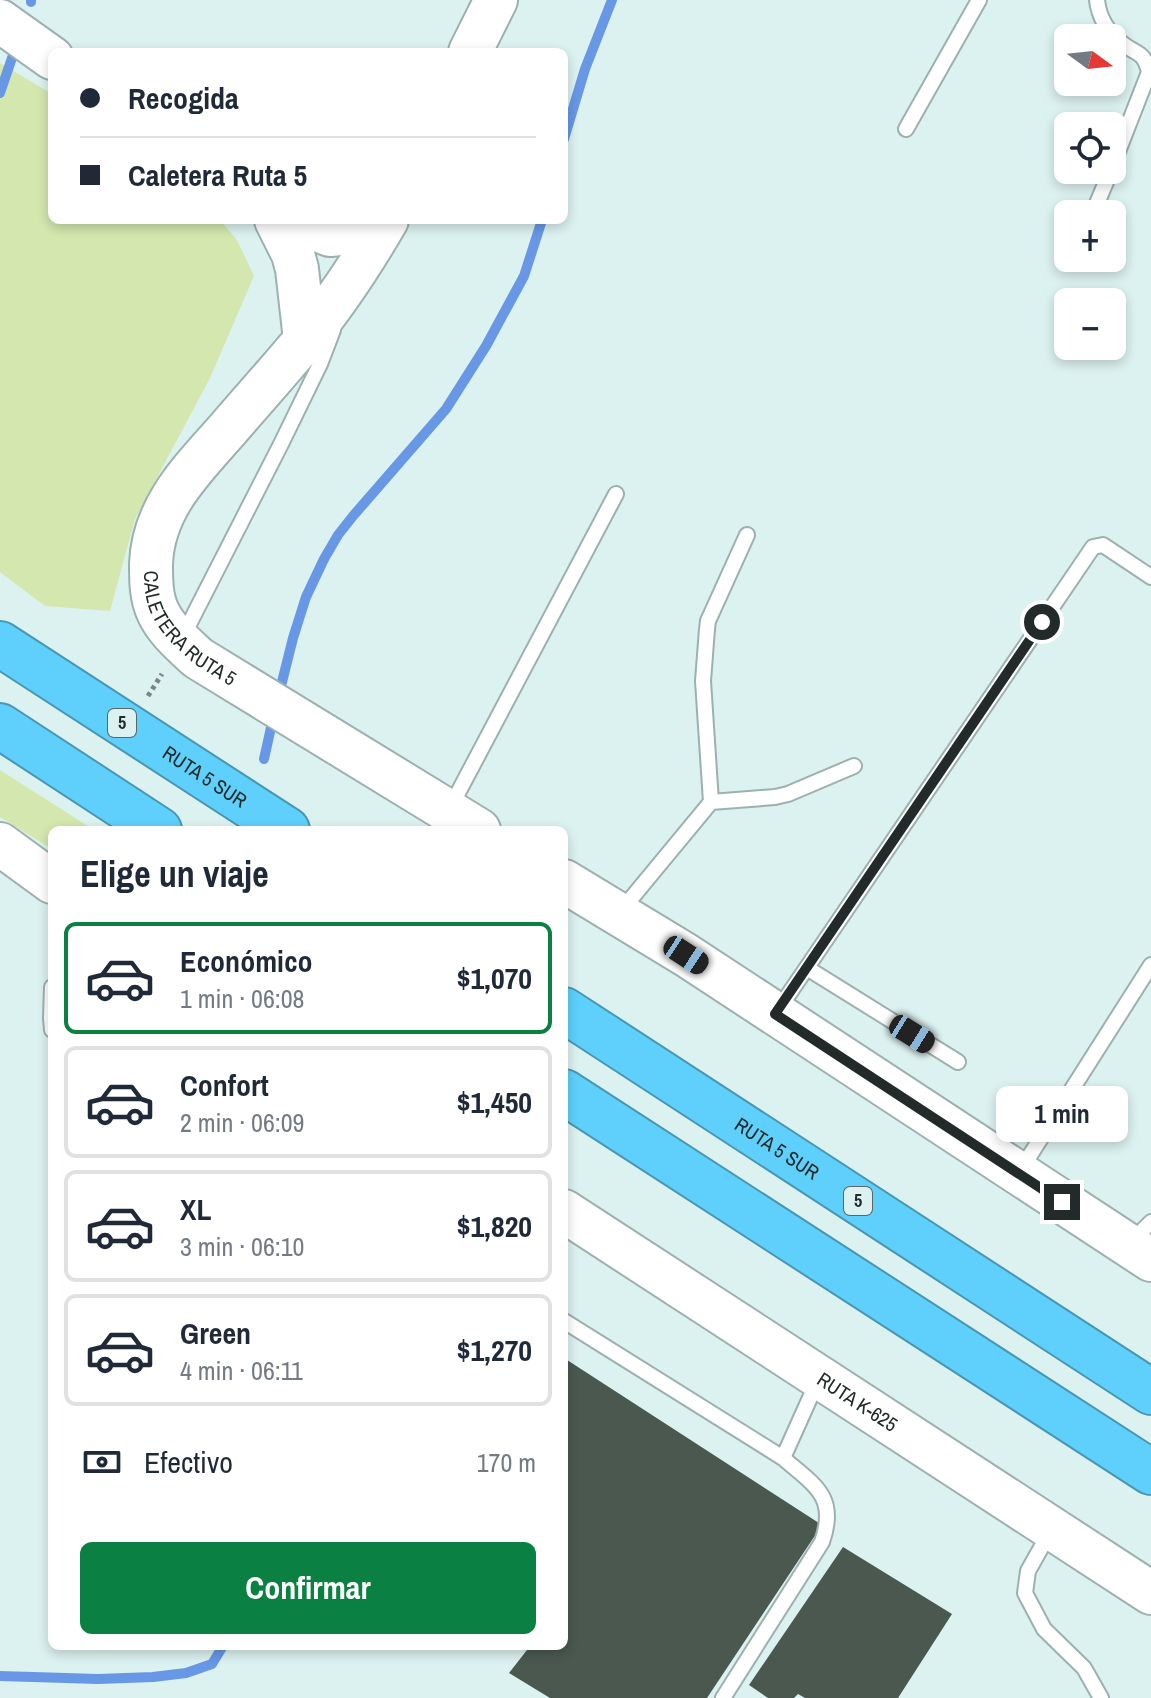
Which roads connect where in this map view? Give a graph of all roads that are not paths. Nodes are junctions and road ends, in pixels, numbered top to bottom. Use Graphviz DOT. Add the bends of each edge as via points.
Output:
graph roads {
  1 [pos="496,0"];
  2 [pos="979,0"];
  3 [pos="1097,0"];
  4 [pos="0,21"];
  5 [pos="472,48"];
  6 [pos="48,55"];
  7 [pos="906,129"];
  8 [pos="1126,131"];
  9 [pos="278,224"];
  10 [pos="302,224"];
  11 [pos="372,224"];
  12 [pos="385,224"];
  13 [pos="351,280"];
  14 [pos="305,340"];
  15 [pos="616,494"];
  16 [pos="747,535"];
  17 [pos="1151,577"];
  18 [pos="180,642"];
  19 [pos="0,644"];
  20 [pos="0,726"];
  21 [pos="854,766"];
  22 [pos="711,802"];
  23 [pos="464,821"];
  24 [pos="153,826"];
  25 [pos="281,826"];
  26 [pos="0,844"];
  27 [pos="48,879"];
  28 [pos="568,883"];
  29 [pos="618,914"];
  30 [pos="1151,965"];
  31 [pos="807,968"];
  32 [pos="568,1013"];
  33 [pos="775,1014"];
  34 [pos="958,1062"];
  35 [pos="568,1095"];
  36 [pos="1018,1173"];
  37 [pos="568,1214"];
  38 [pos="1143,1243"];
  39 [pos="568,1324"];
  40 [pos="819,1376"];
  41 [pos="1151,1392"];
  42 [pos="783,1458"];
  43 [pos="1151,1472"];
  44 [pos="1052,1528"];
  45 [pos="1151,1593"];
  46 [pos="723,1698"];
  47 [pos="1101,1698"];
  1 -- 5 [label="main road"];
  2 -- 7 [label="lane"];
  3 -- 8 [label="lane" via="1099,17 1147,61 1149,72"];
  4 -- 6 [label="main road"];
  9 -- 14 [label="main road" via="297,269"];
  10 -- 11 [label="main road" via="330,235"];
  12 -- 13 [label="main road, CALETERA RUTA 5"];
  13 -- 14 [label="main road, CALETERA RUTA 5"];
  13 -- 18 [label="lane" via="320,364"];
  14 -- 18 [label="main road, CALETERA RUTA 5" via="178,486 160,521 151,559 152,596"];
  15 -- 23 [label="lane"];
  16 -- 22 [label="lane" via="708,621 703,681"];
  17 -- 31 [label="lane" via="1103,545 1093,547"];
  18 -- 23 [label="main road, CALETERA RUTA 5"];
  19 -- 25 [label="highway, RUTA 5 SUR / 5"];
  20 -- 24 [label="highway"];
  21 -- 22 [label="lane" via="788,794"];
  22 -- 29 [label="lane"];
  26 -- 27 [label="main road"];
  28 -- 29 [label="main road"];
  29 -- 33 [label="main road"];
  30 -- 36 [label="lane"];
  31 -- 33 [label="lane"];
  31 -- 34 [label="lane"];
  32 -- 41 [label="highway, RUTA 5 SUR / 5"];
  33 -- 36 [label="main road"];
  35 -- 43 [label="highway"];
  36 -- 38 [label="main road"];
  37 -- 40 [label="main road, RUTA K-625"];
  39 -- 42 [label="lane"];
  40 -- 42 [label="lane"];
  40 -- 44 [label="main road, RUTA K-625"];
  42 -- 46 [label="lane" via="818,1488 827,1504 827,1528"];
  44 -- 45 [label="main road, RUTA K-625"];
  44 -- 47 [label="lane" via="1028,1571 1025,1593 1044,1629 1084,1668"];
}
